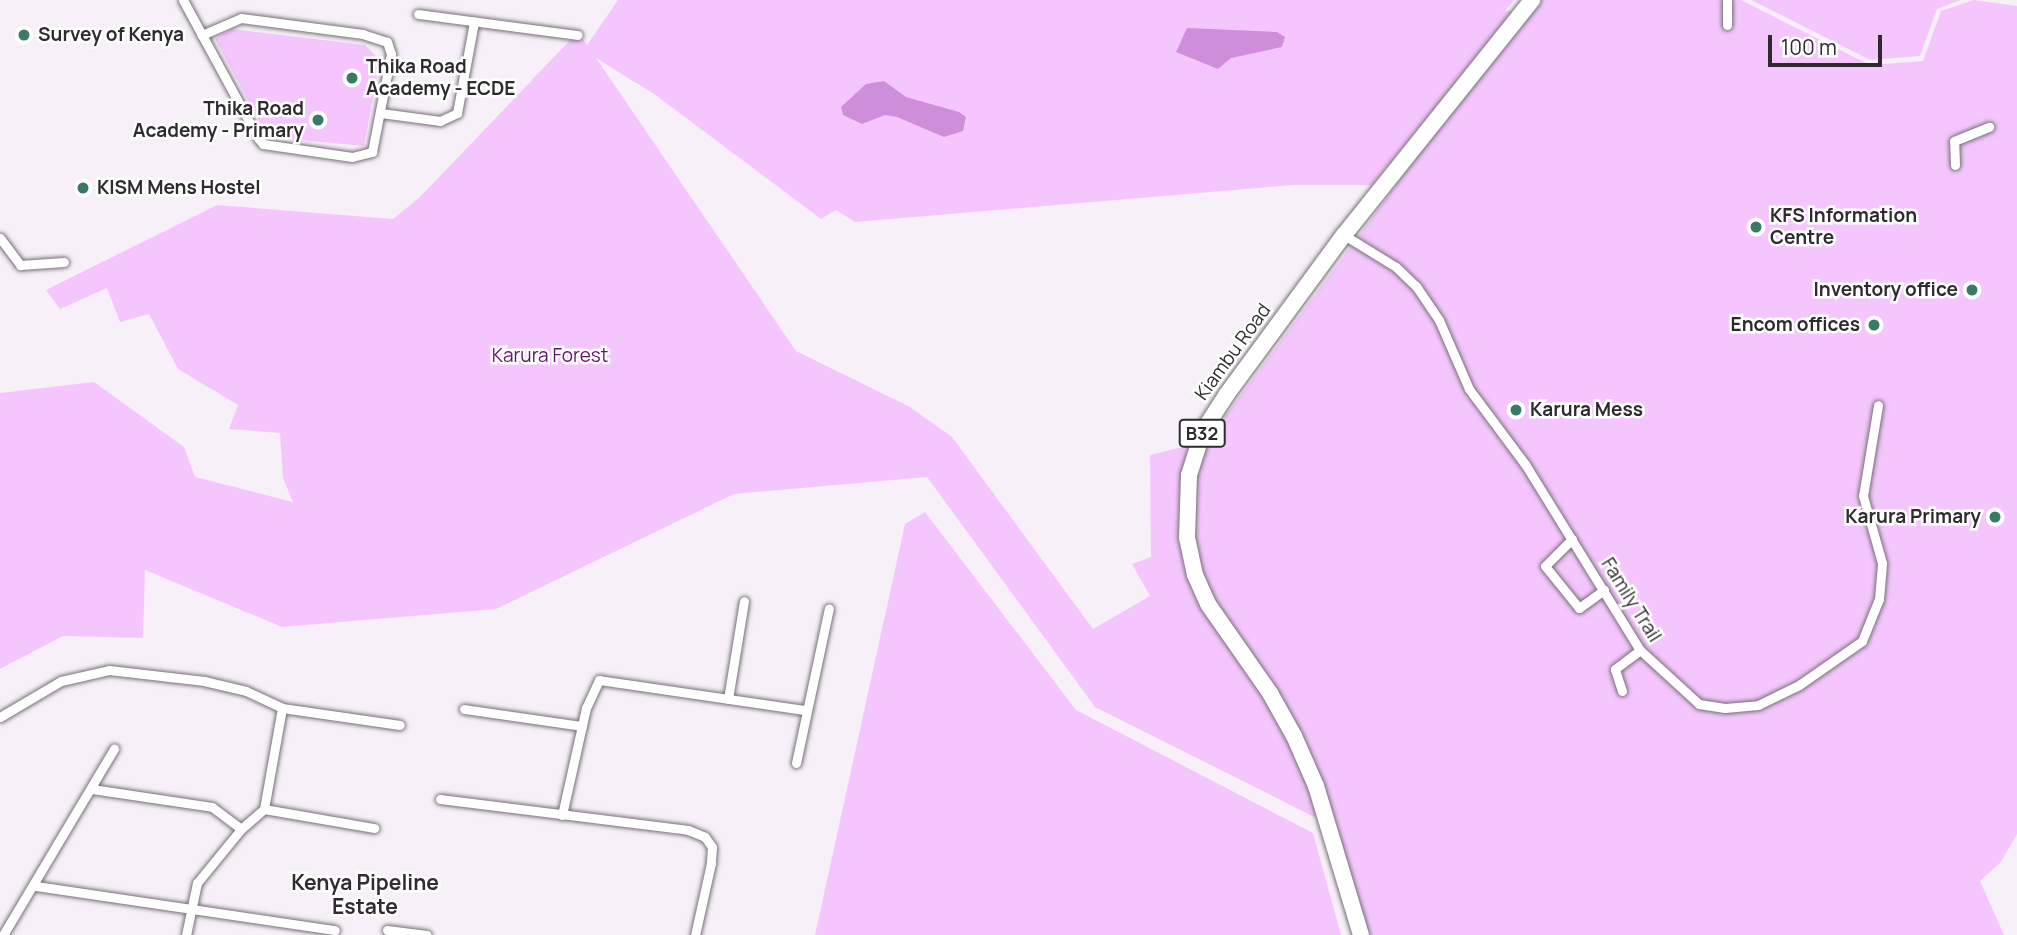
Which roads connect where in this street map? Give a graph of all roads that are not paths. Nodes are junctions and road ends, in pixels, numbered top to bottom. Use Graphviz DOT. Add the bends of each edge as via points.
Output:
graph roads {
  1 [pos="183,0"];
  2 [pos="1532,0"];
  3 [pos="1727,0"];
  4 [pos="418,14"];
  5 [pos="474,22"];
  6 [pos="1727,24"];
  7 [pos="202,35"];
  8 [pos="578,35"];
  9 [pos="381,113"];
  10 [pos="1989,127"];
  11 [pos="1955,165"];
  12 [pos="1344,235"];
  13 [pos="0,238"];
  14 [pos="64,262"];
  15 [pos="1878,405"];
  16 [pos="1572,539"];
  17 [pos="1604,590"];
  18 [pos="744,601"];
  19 [pos="830,608"];
  20 [pos="1640,650"];
  21 [pos="1622,691"];
  22 [pos="728,699"];
  23 [pos="282,708"];
  24 [pos="464,709"];
  25 [pos="805,710"];
  26 [pos="0,717"];
  27 [pos="400,725"];
  28 [pos="582,726"];
  29 [pos="114,749"];
  30 [pos="796,763"];
  31 [pos="92,789"];
  32 [pos="440,799"];
  33 [pos="264,809"];
  34 [pos="562,815"];
  35 [pos="374,828"];
  36 [pos="241,829"];
  37 [pos="36,886"];
  38 [pos="192,907"];
  39 [pos="0,929"];
  40 [pos="335,930"];
  41 [pos="387,930"];
  42 [pos="4,935"];
  43 [pos="186,935"];
  44 [pos="427,935"];
  45 [pos="695,935"];
  46 [pos="1361,935"];
  1 -- 7 [label="street"];
  2 -- 12 [label="highway, Kiambu Road / B32"];
  3 -- 6 [label="street"];
  4 -- 5 [label="street"];
  5 -- 8 [label="street"];
  5 -- 9 [label="street" via="457,113 440,121"];
  7 -- 9 [label="street" via="242,18 381,39 391,54"];
  7 -- 9 [label="street" via="258,138 267,146 362,157 375,146"];
  10 -- 11 [label="street" via="1954,141"];
  12 -- 16 [label="street, Family Trail" via="1396,267 1416,286 1439,320 1469,389 1525,464"];
  12 -- 46 [label="highway, Kiambu Road / B32" via="1203,431 1185,503 1195,575 1208,604 1270,692 1294,736 1316,786"];
  13 -- 14 [label="street" via="20,265"];
  15 -- 20 [label="street, Family Trail" via="1863,496 1882,563 1879,599 1855,649 1758,705 1725,708 1699,704"];
  16 -- 17 [label="street, Family Trail"];
  16 -- 17 [label="street" via="1545,566 1579,608"];
  17 -- 20 [label="street, Family Trail"];
  18 -- 22 [label="street"];
  19 -- 25 [label="street"];
  20 -- 21 [label="street" via="1615,669"];
  22 -- 25 [label="street"];
  22 -- 28 [label="street" via="599,680 590,693"];
  23 -- 26 [label="street" via="246,691 204,681 109,670 61,681"];
  23 -- 27 [label="street"];
  23 -- 33 [label="street"];
  24 -- 28 [label="street"];
  25 -- 30 [label="street"];
  28 -- 34 [label="street"];
  29 -- 31 [label="street"];
  31 -- 36 [label="street" via="212,807"];
  31 -- 37 [label="street"];
  32 -- 34 [label="street"];
  33 -- 35 [label="street"];
  33 -- 36 [label="street"];
  34 -- 45 [label="street" via="688,830 708,838 711,863"];
  36 -- 38 [label="street" via="197,883"];
  37 -- 38 [label="street"];
  37 -- 42 [label="street"];
  38 -- 40 [label="street"];
  38 -- 43 [label="street"];
  39 -- 42 [label="street"];
  41 -- 44 [label="street"];
}
